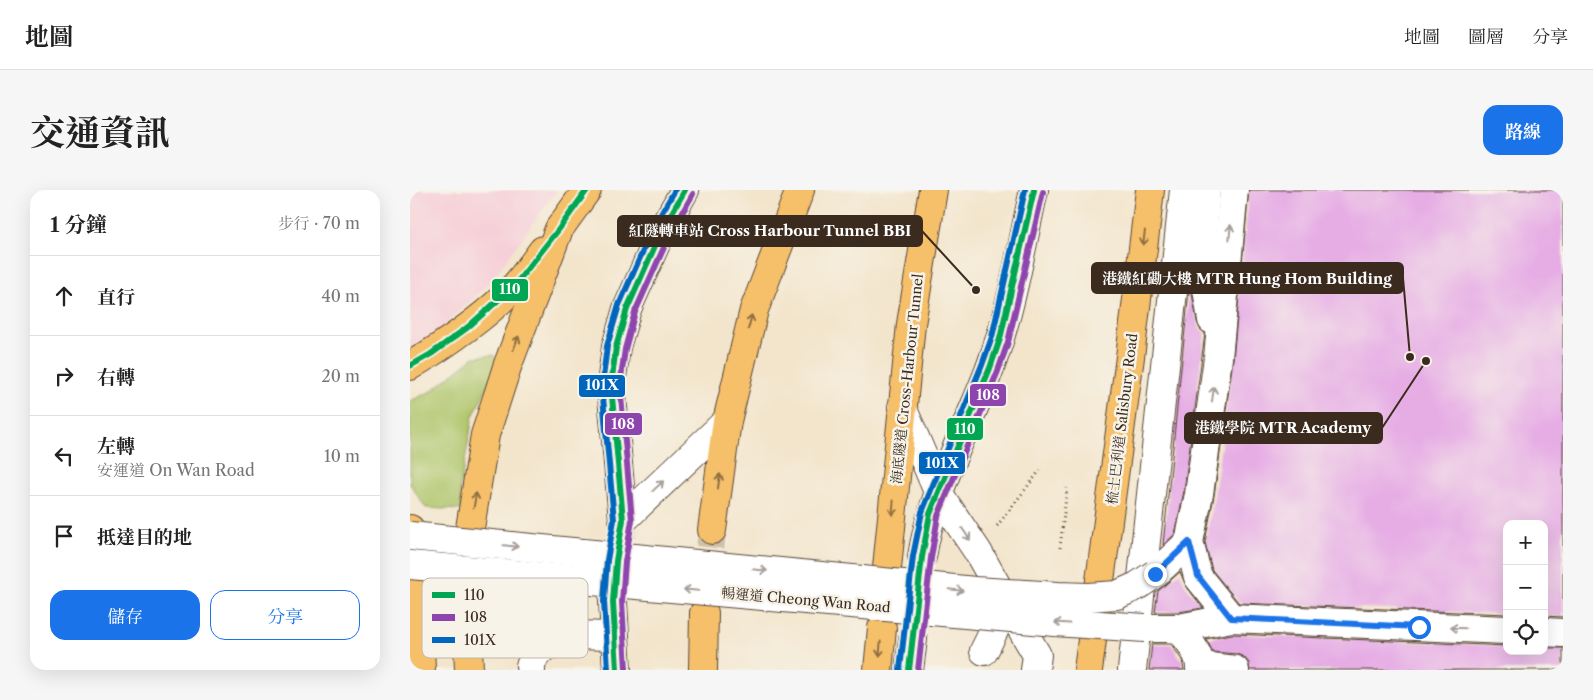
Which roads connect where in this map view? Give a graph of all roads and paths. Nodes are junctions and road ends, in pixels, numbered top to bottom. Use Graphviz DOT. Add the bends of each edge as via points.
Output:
graph roads {
  1 [pos="587,190"];
  2 [pos="685,190"];
  3 [pos="800,190"];
  4 [pos="933,190"];
  5 [pos="1034,190"];
  6 [pos="1150,190"];
  7 [pos="1184,190"];
  8 [pos="1206,190"];
  9 [pos="1234,190"];
  10 [pos="560,229"];
  11 [pos="1218,358"];
  12 [pos="410,366"];
  13 [pos="902,407"];
  14 [pos="728,421"];
  15 [pos="1066,488"];
  16 [pos="939,494"];
  17 [pos="410,529"];
  18 [pos="712,530"];
  19 [pos="410,536"];
  20 [pos="1189,542"];
  21 [pos="1060,548"];
  22 [pos="922,557"];
  23 [pos="410,565"];
  24 [pos="887,568"];
  25 [pos="466,578"];
  26 [pos="557,578"];
  27 [pos="588,581"];
  28 [pos="613,602"];
  29 [pos="1007,604"];
  30 [pos="704,613"];
  31 [pos="1231,618"];
  32 [pos="882,628"];
  33 [pos="1179,628"];
  34 [pos="1503,630"];
  35 [pos="1548,632"];
  36 [pos="1563,633"];
  37 [pos="588,635"];
  38 [pos="614,636"];
  39 [pos="913,639"];
  40 [pos="984,651"];
  41 [pos="534,658"];
  42 [pos="1091,662"];
  43 [pos="1201,668"];
  44 [pos="421,670"];
  45 [pos="530,670"];
  46 [pos="617,670"];
  47 [pos="703,670"];
  48 [pos="878,670"];
  49 [pos="909,670"];
  50 [pos="1035,670"];
  51 [pos="1132,670"];
  52 [pos="1235,670"];
  1 -- 10 [label="main road"];
  2 -- 14 [label="street, one-way" via="662,230 626,309 616,347 611,385 623,520"];
  14 -- 3 [label="main road, one-way" via="754,310"];
  4 -- 13 [label="main road, 海底隧道 Cross-Harbour Tunnel" via="911,324"];
  5 -- 16 [label="street" via="1000,339"];
  6 -- 42 [label="main road, 梳士巴利道 Salisbury Road, one-way"];
  7 -- 51 [label="street"];
  8 -- 11 [label="street" via="1201,252"];
  11 -- 9 [label="street, one-way"];
  10 -- 12 [label="main road" via="514,286 468,327"];
  25 -- 10 [label="main road, one-way" via="467,547 485,434"];
  20 -- 11 [label="street, one-way"];
  13 -- 16 [label="street"];
  13 -- 24 [label="main road, 海底隧道 Cross-Harbour Tunnel, one-way"];
  18 -- 14 [label="main road, one-way"];
  15 -- 21 [label="path"];
  16 -- 22 [label="street" via="930,514"];
  16 -- 29 [label="street, one-way" via="978,552"];
  17 -- 44 [label="main road" via="416,560"];
  19 -- 20 [label="street, 暢運道 Cheong Wan Road, one-way, bridge" via="975,591 1088,597 1117,595 1137,586"];
  20 -- 31 [label="street" via="1198,576"];
  26 -- 23 [label="street, 暢運道 Cheong Wan Road, one-way, bridge"];
  33 -- 27 [label="street, 暢運道 Cheong Wan Road, one-way, bridge" via="1055,622"];
  28 -- 38 [label="street"];
  29 -- 40 [label="street"];
  29 -- 50 [label="street" via="1037,655"];
  30 -- 47 [label="main road"];
  31 -- 33 [label="street, 暢運道 Cheong Wan Road"];
  34 -- 31 [label="street, 暢運道 Cheong Wan Road, one-way"];
  32 -- 48 [label="main road, one-way"];
  33 -- 43 [label="street" via="1192,646"];
  35 -- 36 [label="street"];
  37 -- 38 [label="street"];
  38 -- 46 [label="street"];
  39 -- 49 [label="street"];
  41 -- 45 [label="street"];
  43 -- 52 [label="street"];
}
